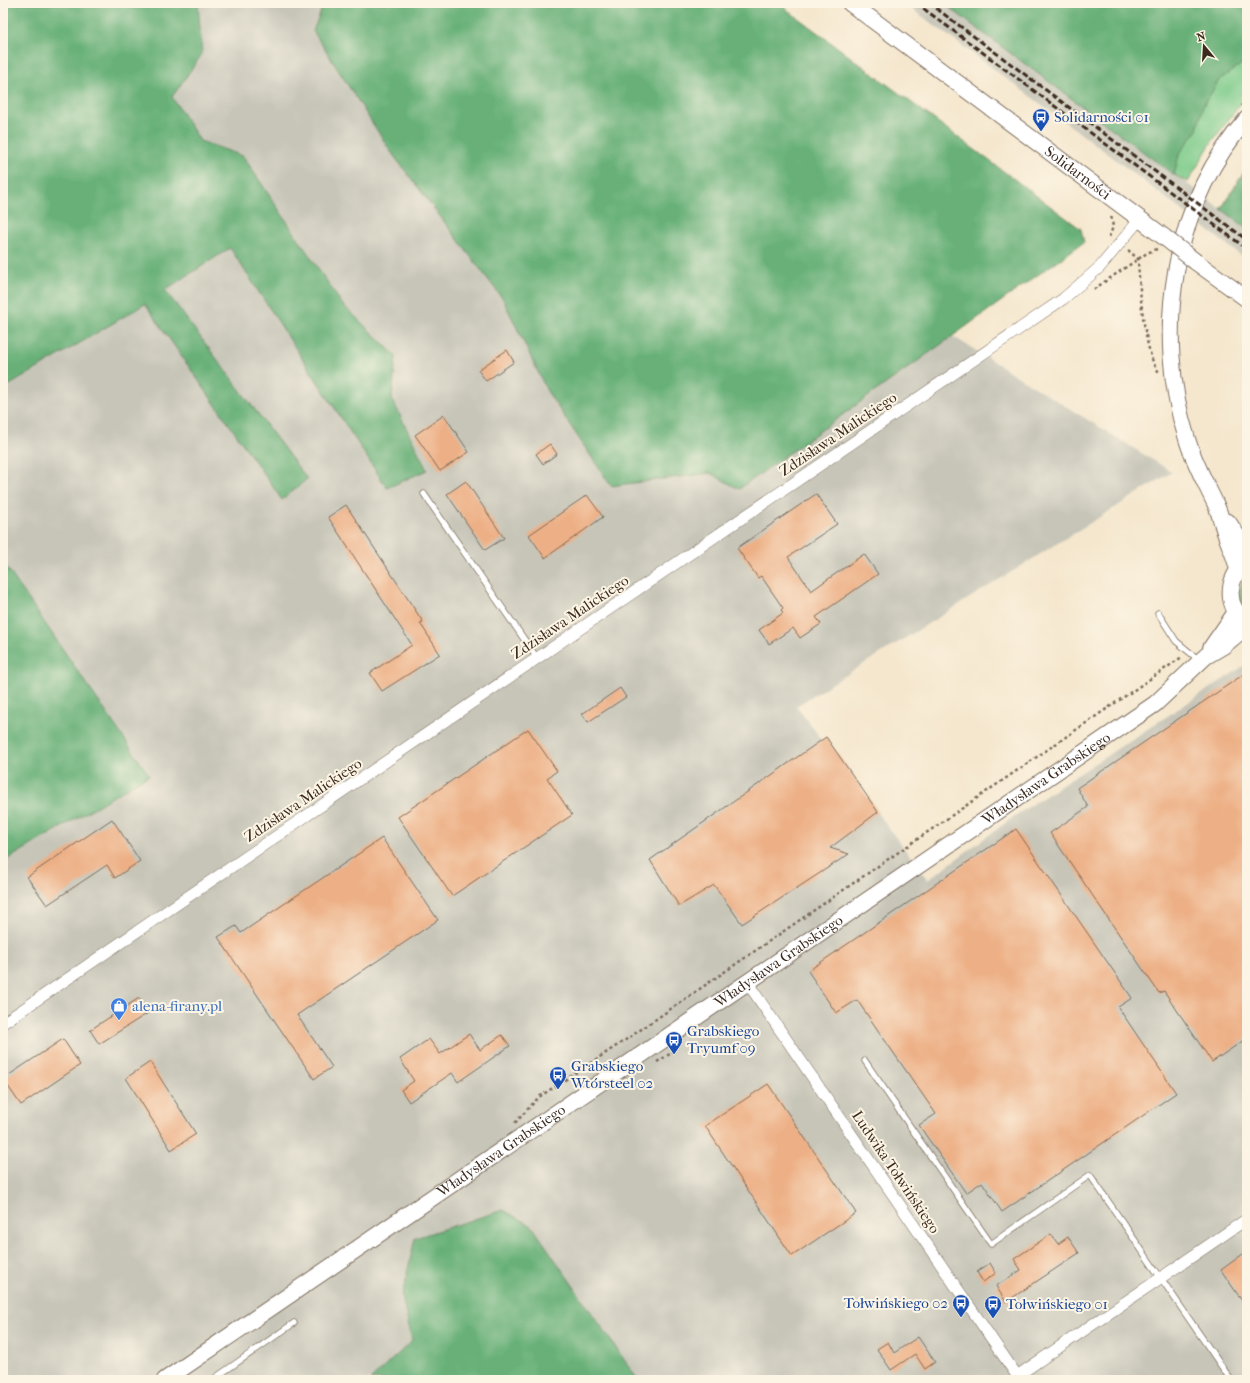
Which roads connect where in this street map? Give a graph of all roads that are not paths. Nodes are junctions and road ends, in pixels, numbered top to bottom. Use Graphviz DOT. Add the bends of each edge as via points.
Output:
graph roads {
  1 [pos="850,3"];
  2 [pos="1247,119"];
  3 [pos="1140,219"];
  4 [pos="1247,299"];
  5 [pos="424,494"];
  6 [pos="1216,505"];
  7 [pos="1247,551"];
  8 [pos="1243,565"];
  9 [pos="1158,613"];
  10 [pos="1241,616"];
  11 [pos="1247,626"];
  12 [pos="1199,657"];
  13 [pos="537,658"];
  14 [pos="747,982"];
  15 [pos="3,1023"];
  16 [pos="865,1061"];
  17 [pos="1247,1219"];
  18 [pos="1161,1278"];
  19 [pos="294,1322"];
  20 [pos="1015,1378"];
  21 [pos="165,1380"];
  22 [pos="212,1380"];
  23 [pos="1231,1380"];
  1 -- 3 [label="street, Solidarności"];
  2 -- 6 [label="street" via="1204,185 1190,218 1176,272 1171,312 1172,366 1179,409 1201,476"];
  3 -- 4 [label="street, Solidarności, bridge" via="1163,243 1196,262"];
  3 -- 13 [label="street, Zdzisława Malickiego" via="1100,267 1067,296"];
  5 -- 13 [label="lane"];
  6 -- 7 [label="street"];
  6 -- 8 [label="street"];
  8 -- 10 [label="street" via="1232,579 1230,590 1231,601"];
  9 -- 12 [label="lane" via="1176,641"];
  10 -- 12 [label="street, Władysława Grabskiego"];
  11 -- 12 [label="street, Władysława Grabskiego" via="1223,646"];
  12 -- 14 [label="street, Władysława Grabskiego" via="1155,704"];
  13 -- 15 [label="street, Zdzisława Malickiego"];
  14 -- 20 [label="street, Ludwika Tołwińskiego"];
  14 -- 21 [label="street, Władysława Grabskiego"];
  16 -- 18 [label="lane" via="991,1244 1090,1175"];
  17 -- 18 [label="street"];
  18 -- 20 [label="street"];
  18 -- 23 [label="lane"];
  19 -- 22 [label="lane"];
}
